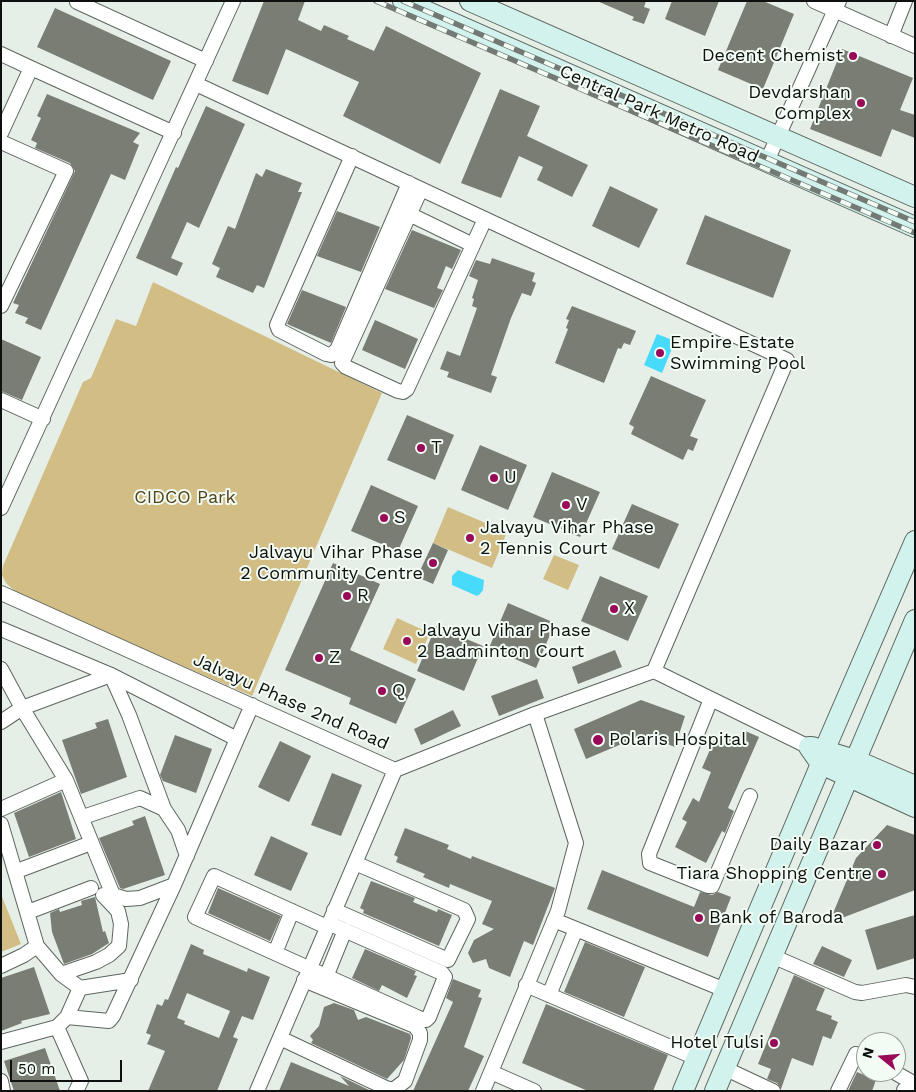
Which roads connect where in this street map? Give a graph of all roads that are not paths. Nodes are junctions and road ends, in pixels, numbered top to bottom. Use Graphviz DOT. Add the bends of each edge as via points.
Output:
graph roads {
  1 [pos="232,1"];
  2 [pos="403,1"];
  3 [pos="470,1"];
  4 [pos="814,1"];
  5 [pos="905,1"];
  6 [pos="77,2"];
  7 [pos="837,6"];
  8 [pos="890,36"];
  9 [pos="915,46"];
  10 [pos="1,54"];
  11 [pos="206,61"];
  12 [pos="31,68"];
  13 [pos="196,84"];
  14 [pos="1,133"];
  15 [pos="174,133"];
  16 [pos="778,137"];
  17 [pos="1,142"];
  18 [pos="352,156"];
  19 [pos="766,161"];
  20 [pos="415,186"];
  21 [pos="915,197"];
  22 [pos="409,214"];
  23 [pos="485,219"];
  24 [pos="915,227"];
  25 [pos="473,244"];
  26 [pos="1,306"];
  27 [pos="1,400"];
  28 [pos="43,419"];
  29 [pos="1,508"];
  30 [pos="915,542"];
  31 [pos="1,593"];
  32 [pos="915,620"];
  33 [pos="1,629"];
  34 [pos="18,636"];
  35 [pos="1,642"];
  36 [pos="1,669"];
  37 [pos="654,671"];
  38 [pos="110,675"];
  39 [pos="711,699"];
  40 [pos="252,705"];
  41 [pos="22,708"];
  42 [pos="535,714"];
  43 [pos="1,722"];
  44 [pos="237,739"];
  45 [pos="818,754"];
  46 [pos="852,769"];
  47 [pos="395,770"];
  48 [pos="66,780"];
  49 [pos="915,786"];
  50 [pos="750,796"];
  51 [pos="915,807"];
  52 [pos="1,809"];
  53 [pos="164,809"];
  54 [pos="83,817"];
  55 [pos="1,824"];
  56 [pos="91,843"];
  57 [pos="187,856"];
  58 [pos="355,863"];
  59 [pos="17,871"];
  60 [pos="174,886"];
  61 [pos="292,911"];
  62 [pos="28,912"];
  63 [pos="330,920"];
  64 [pos="554,920"];
  65 [pos="576,929"];
  66 [pos="345,930"];
  67 [pos="37,946"];
  68 [pos="275,953"];
  69 [pos="772,956"];
  70 [pos="1,966"];
  71 [pos="61,974"];
  72 [pos="307,974"];
  73 [pos="326,976"];
  74 [pos="131,980"];
  75 [pos="526,985"];
  76 [pos="915,987"];
  77 [pos="80,988"];
  78 [pos="725,990"];
  79 [pos="549,995"];
  80 [pos="62,1022"];
  81 [pos="280,1038"];
  82 [pos="1,1042"];
  83 [pos="856,1054"];
  84 [pos="696,1058"];
  85 [pos="724,1068"];
  86 [pos="491,1072"];
  87 [pos="1,1081"];
  88 [pos="517,1087"];
  89 [pos="3,1091"];
  90 [pos="76,1091"];
  91 [pos="257,1091"];
  92 [pos="483,1091"];
  93 [pos="534,1091"];
  94 [pos="683,1091"];
  95 [pos="715,1091"];
  96 [pos="773,1091"];
  97 [pos="838,1091"];
  1 -- 11 [label="street"];
  2 -- 19 [label="main road, Central Park Metro Road"];
  3 -- 16 [label="main road, Central Park Metro Road"];
  4 -- 7 [label="street"];
  5 -- 8 [label="street"];
  6 -- 11 [label="street"];
  7 -- 8 [label="street"];
  7 -- 16 [label="street"];
  8 -- 9 [label="street"];
  10 -- 12 [label="street"];
  11 -- 13 [label="street"];
  12 -- 14 [label="street"];
  12 -- 15 [label="street"];
  13 -- 15 [label="street"];
  13 -- 18 [label="street"];
  15 -- 28 [label="street"];
  16 -- 19 [label="street"];
  16 -- 21 [label="main road, Central Park Metro Road"];
  17 -- 26 [label="street" via="66,171"];
  18 -- 20 [label="street"];
  18 -- 20 [label="street" via="276,326 326,354 331,355 337,350"];
  19 -- 24 [label="main road, Central Park Metro Road"];
  20 -- 22 [label="street"];
  20 -- 23 [label="street"];
  22 -- 25 [label="street"];
  22 -- 25 [label="street" via="342,363 346,367 403,392"];
  23 -- 25 [label="street"];
  23 -- 37 [label="street" via="787,360 749,434"];
  27 -- 28 [label="street"];
  28 -- 29 [label="street"];
  30 -- 45 [label="main road"];
  31 -- 40 [label="street, Jalvayu Phase 2nd Road"];
  32 -- 46 [label="main road"];
  33 -- 34 [label="street"];
  34 -- 35 [label="street"];
  34 -- 38 [label="street"];
  36 -- 41 [label="street"];
  37 -- 39 [label="street"];
  37 -- 42 [label="street, Jalvayu Phase 2nd Road"];
  38 -- 41 [label="street"];
  38 -- 44 [label="street"];
  38 -- 53 [label="street" via="130,715"];
  39 -- 45 [label="street"];
  39 -- 50 [label="street" via="649,854 650,862 712,886"];
  40 -- 44 [label="street"];
  40 -- 47 [label="street, Jalvayu Phase 2nd Road"];
  41 -- 43 [label="street"];
  41 -- 48 [label="street"];
  42 -- 47 [label="street, Jalvayu Phase 2nd Road"];
  42 -- 64 [label="street" via="576,843"];
  44 -- 57 [label="street"];
  45 -- 46 [label="main road"];
  45 -- 78 [label="main road"];
  46 -- 49 [label="main road"];
  46 -- 51 [label="main road"];
  46 -- 69 [label="main road"];
  47 -- 58 [label="street"];
  48 -- 52 [label="street"];
  48 -- 54 [label="street"];
  53 -- 54 [label="street" via="140,798"];
  53 -- 57 [label="street" via="178,830"];
  54 -- 56 [label="street"];
  55 -- 59 [label="street"];
  56 -- 59 [label="street"];
  56 -- 60 [label="street" via="113,895 126,899 140,898"];
  57 -- 60 [label="street"];
  58 -- 63 [label="street"];
  58 -- 63 [label="street" via="464,910 468,919 448,960"];
  59 -- 62 [label="street"];
  60 -- 74 [label="street"];
  61 -- 63 [label="street"];
  61 -- 68 [label="street"];
  61 -- 68 [label="street" via="214,876 195,917"];
  62 -- 67 [label="street"];
  62 -- 71 [label="street" via="97,892 118,911 121,924 119,946 96,962"];
  63 -- 66 [label="street"];
  63 -- 72 [label="street"];
  64 -- 65 [label="street"];
  64 -- 75 [label="street"];
  65 -- 78 [label="street"];
  65 -- 79 [label="street"];
  66 -- 73 [label="street"];
  66 -- 73 [label="street" via="442,973 445,977 443,984 426,1020"];
  67 -- 70 [label="street"];
  67 -- 71 [label="street"];
  68 -- 72 [label="street"];
  69 -- 76 [label="street" via="855,992"];
  69 -- 85 [label="main road"];
  71 -- 77 [label="street"];
  72 -- 73 [label="street"];
  72 -- 81 [label="street"];
  72 -- 81 [label="street" via="415,1026 420,1040 405,1081 393,1090 386,1088"];
  74 -- 77 [label="street"];
  74 -- 80 [label="street" via="109,1021"];
  75 -- 79 [label="street"];
  75 -- 86 [label="street"];
  77 -- 80 [label="street"];
  78 -- 84 [label="main road"];
  79 -- 84 [label="street"];
  80 -- 82 [label="street"];
  80 -- 90 [label="street" via="81,1082"];
  81 -- 91 [label="street"];
  83 -- 97 [label="street"];
  84 -- 94 [label="main road"];
  85 -- 95 [label="main road"];
  85 -- 96 [label="street"];
  86 -- 88 [label="street"];
  86 -- 92 [label="street"];
  87 -- 89 [label="street"];
  88 -- 93 [label="street"];
}
